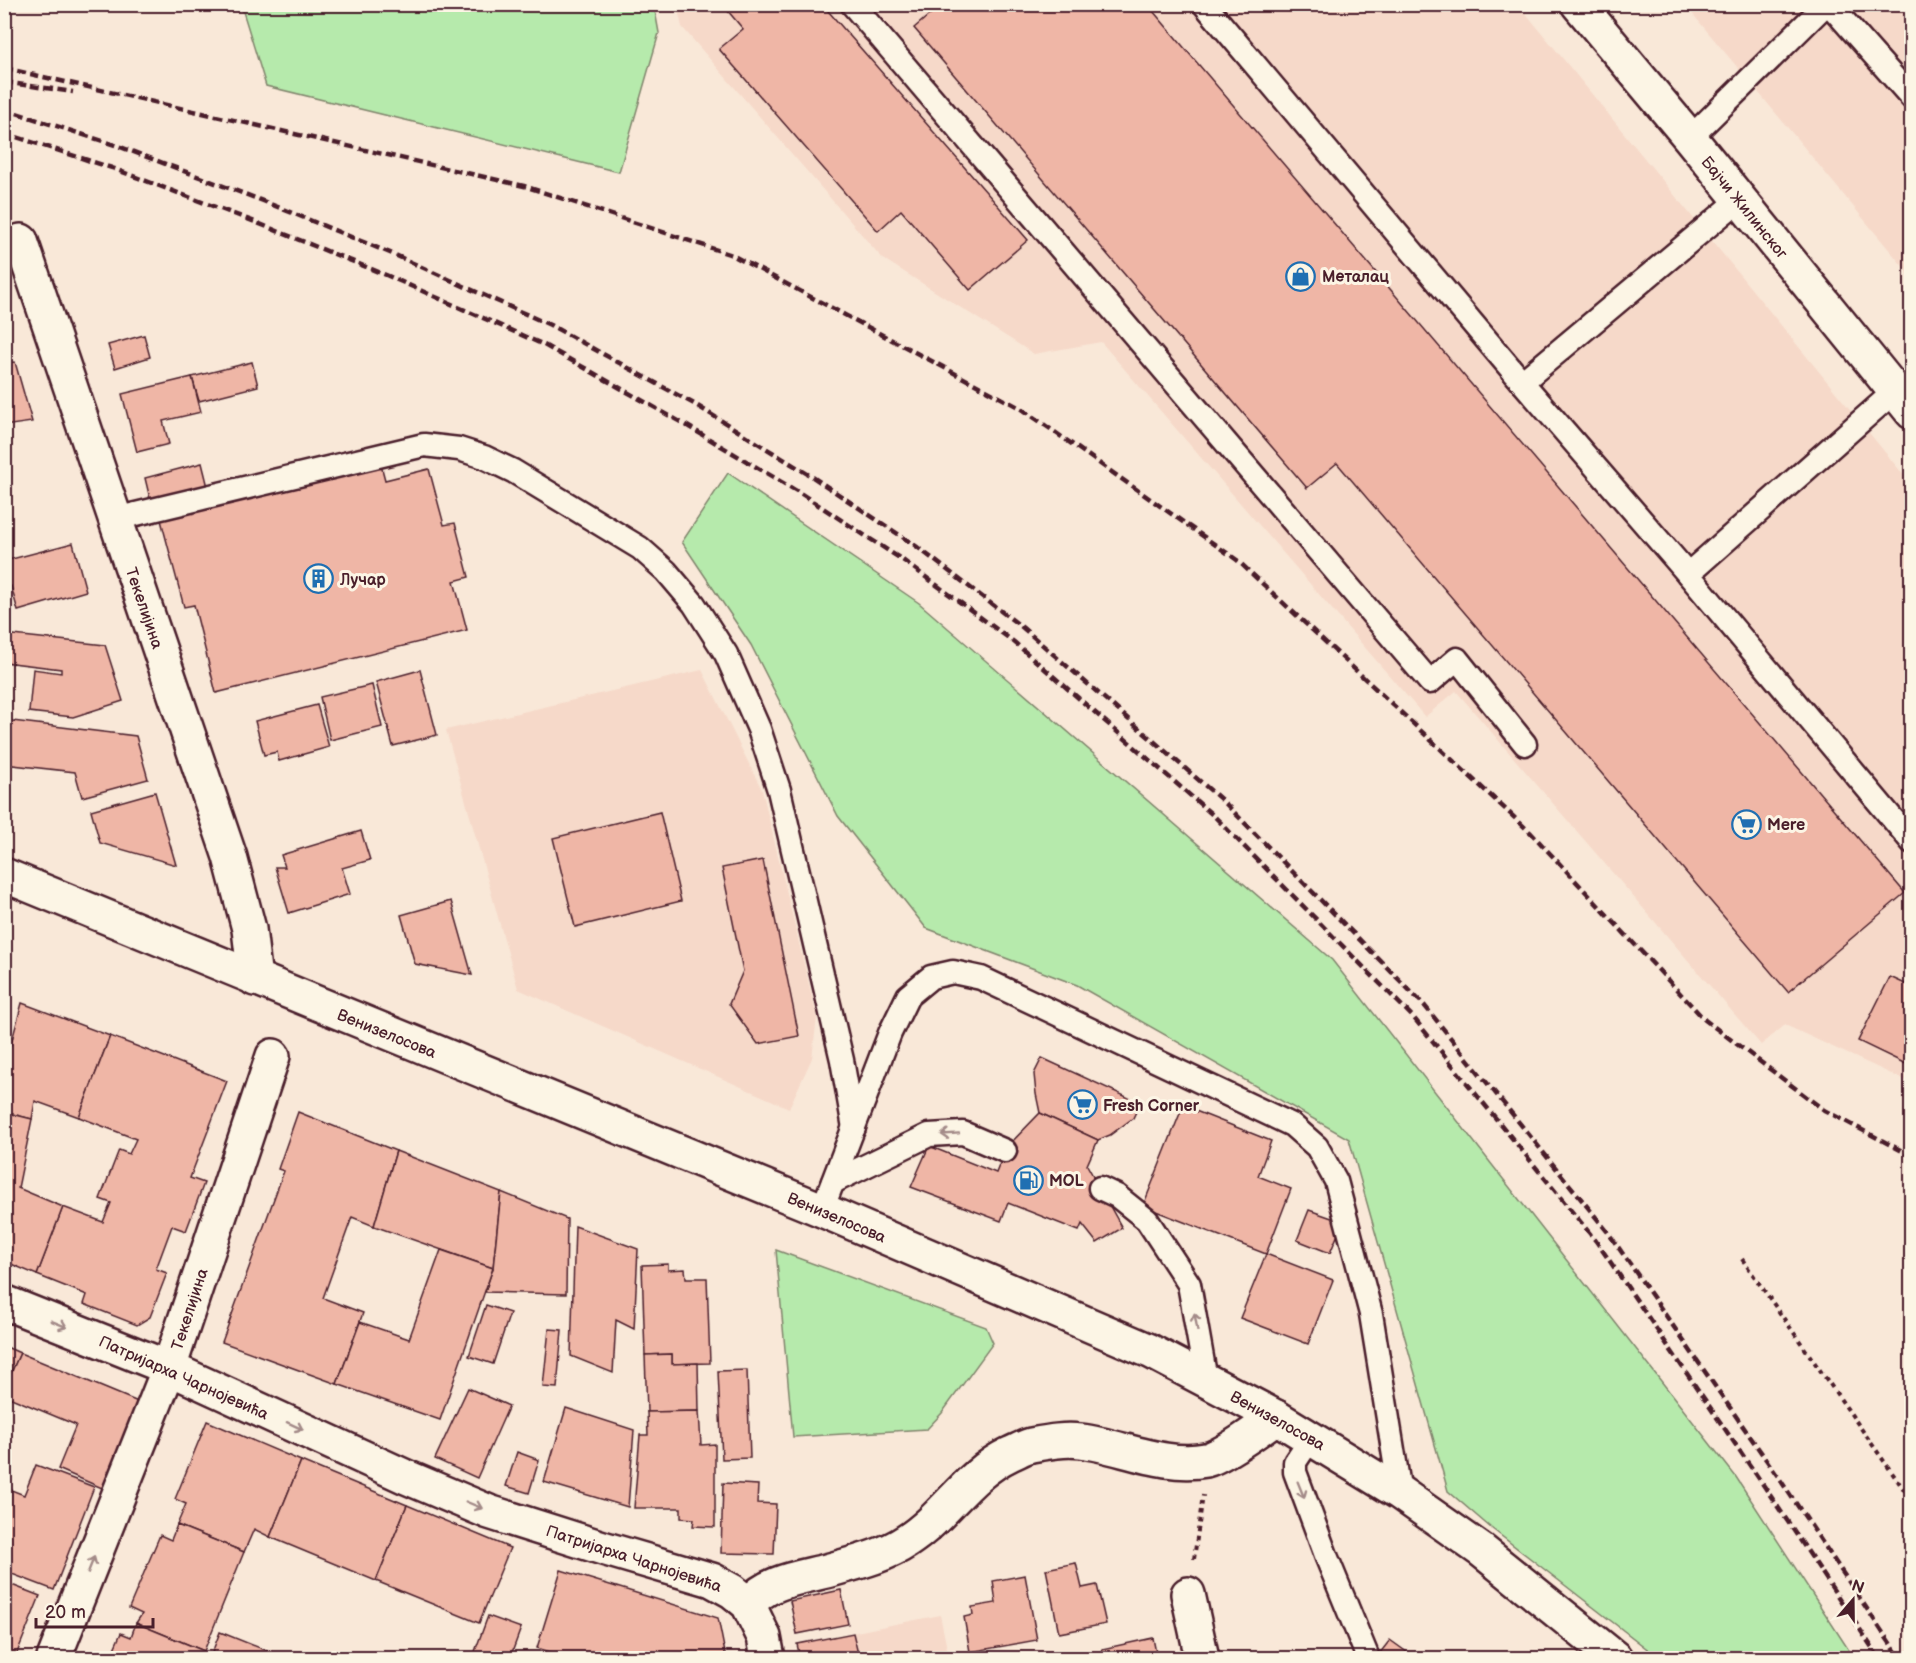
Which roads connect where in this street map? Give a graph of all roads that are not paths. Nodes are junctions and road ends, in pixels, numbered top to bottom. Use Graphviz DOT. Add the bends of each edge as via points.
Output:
graph roads {
  1 [pos="852,4"];
  2 [pos="1204,4"];
  3 [pos="1578,4"];
  4 [pos="1827,4"];
  5 [pos="1911,98"];
  6 [pos="1690,138"];
  7 [pos="1739,200"];
  8 [pos="21,241"];
  9 [pos="1522,382"];
  10 [pos="1903,401"];
  11 [pos="115,519"];
  12 [pos="1688,574"];
  13 [pos="1526,744"];
  14 [pos="1910,839"];
  15 [pos="4,876"];
  16 [pos="255,979"];
  17 [pos="273,1056"];
  18 [pos="854,1128"];
  19 [pos="1005,1151"];
  20 [pos="1100,1188"];
  21 [pos="828,1196"];
  22 [pos="4,1302"];
  23 [pos="169,1368"];
  24 [pos="1206,1380"];
  25 [pos="1276,1417"];
  26 [pos="1311,1438"];
  27 [pos="1400,1493"];
  28 [pos="1188,1594"];
  29 [pos="748,1604"];
  30 [pos="54,1659"];
  31 [pos="768,1659"];
  32 [pos="1202,1659"];
  33 [pos="1368,1659"];
  34 [pos="1616,1659"];
  1 -- 13 [label="lane" via="1430,682 1457,659"];
  2 -- 9 [label="lane"];
  3 -- 6 [label="street, Бајчи Жилинског"];
  4 -- 5 [label="lane"];
  4 -- 6 [label="lane"];
  6 -- 7 [label="street, Бајчи Жилинског"];
  7 -- 9 [label="lane"];
  7 -- 10 [label="street, Бајчи Жилинског"];
  8 -- 11 [label="street, Текелијина"];
  9 -- 12 [label="lane"];
  10 -- 12 [label="lane"];
  11 -- 16 [label="street, Текелијина" via="236,879 249,929"];
  11 -- 18 [label="lane" via="424,445 484,457 640,548 694,604 726,654 759,729 780,790 842,1059"];
  12 -- 14 [label="lane"];
  15 -- 16 [label="street, Венизелосова"];
  16 -- 21 [label="street, Венизелосова"];
  17 -- 23 [label="street, Текелијина"];
  18 -- 21 [label="lane"];
  18 -- 27 [label="lane" via="908,996 931,977 952,972 981,978 1292,1125 1317,1147 1336,1181 1371,1314"];
  19 -- 21 [label="lane, one-way" via="963,1133 929,1135"];
  24 -- 20 [label="lane, one-way" via="1189,1284 1147,1220"];
  21 -- 24 [label="street, Венизелосова"];
  22 -- 23 [label="street, Патријарха Чарнојевића, one-way"];
  23 -- 29 [label="street, Патријарха Чарнојевића, one-way" via="489,1512 712,1581"];
  30 -- 23 [label="street, Текелијина, one-way"];
  24 -- 25 [label="street, Венизелосова"];
  25 -- 26 [label="street, Венизелосова"];
  25 -- 29 [label="street" via="1208,1460 1162,1459 1079,1441 1027,1446 1004,1457 965,1486 931,1523 906,1542 882,1554 768,1587"];
  26 -- 27 [label="street, Венизелосова"];
  26 -- 33 [label="lane, one-way" via="1295,1462 1295,1472"];
  27 -- 34 [label="street, Венизелосова" via="1481,1550"];
  28 -- 32 [label="street"];
  29 -- 31 [label="street" via="764,1637"];
}
